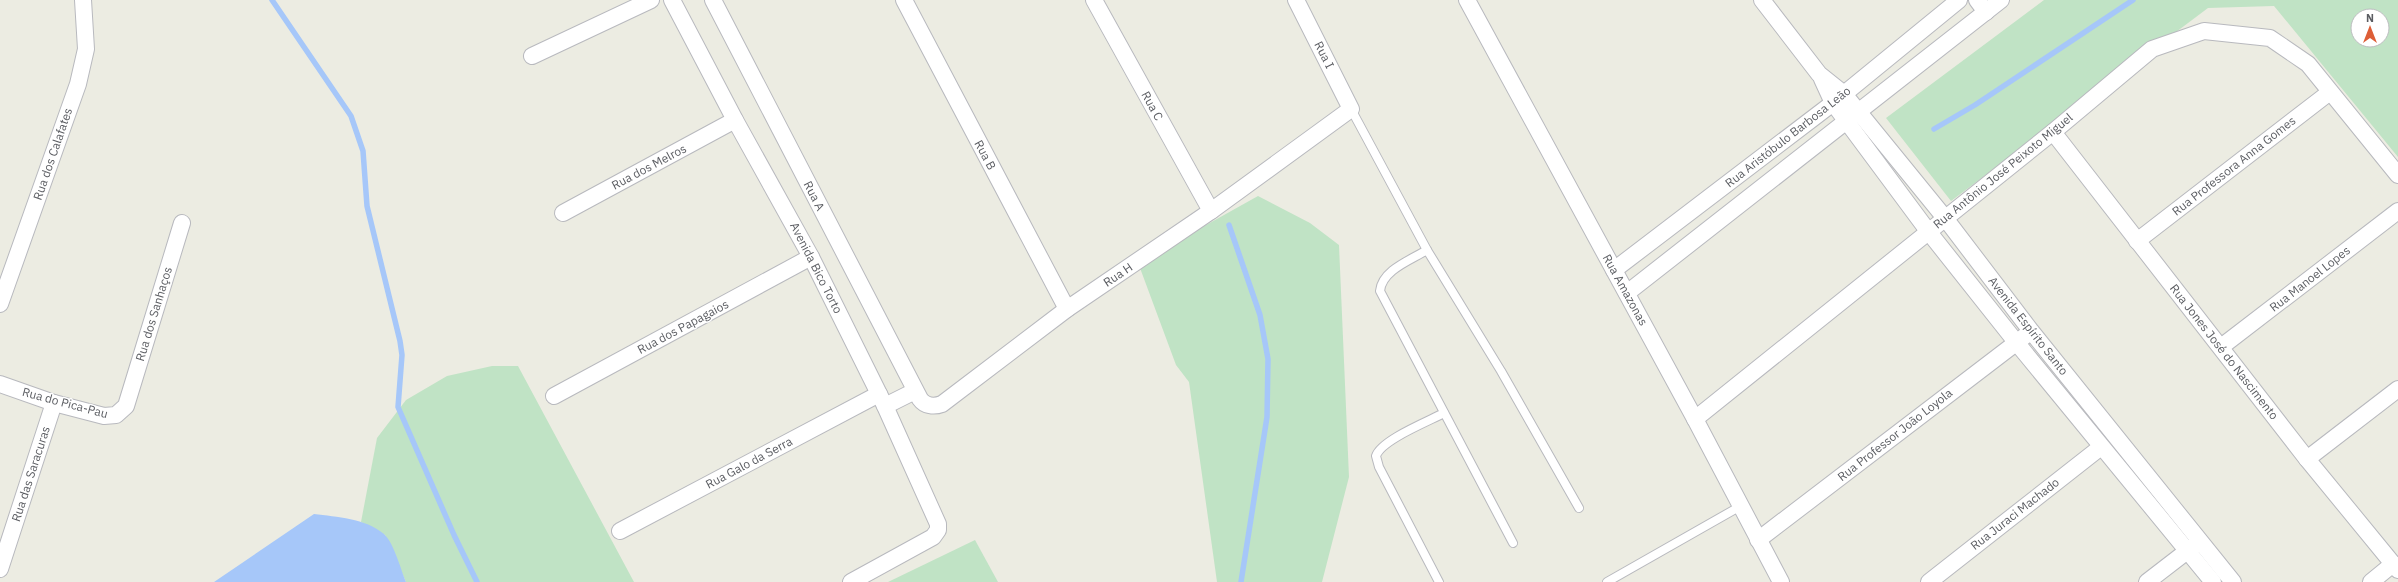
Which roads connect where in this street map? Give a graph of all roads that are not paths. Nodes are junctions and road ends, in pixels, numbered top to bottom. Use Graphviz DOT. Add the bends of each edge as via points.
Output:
graph roads {
  1 [pos="83,0"];
  2 [pos="651,0"];
  3 [pos="672,0"];
  4 [pos="714,0"];
  5 [pos="904,0"];
  6 [pos="1094,0"];
  7 [pos="1296,0"];
  8 [pos="1762,0"];
  9 [pos="2001,0"];
  10 [pos="1472,2"];
  11 [pos="1951,2"];
  12 [pos="1981,6"];
  13 [pos="1966,27"];
  14 [pos="532,56"];
  15 [pos="2330,92"];
  16 [pos="1838,99"];
  17 [pos="1351,109"];
  18 [pos="1852,117"];
  19 [pos="735,120"];
  20 [pos="2053,132"];
  21 [pos="2398,175"];
  22 [pos="2398,210"];
  23 [pos="1211,211"];
  24 [pos="563,213"];
  25 [pos="1945,218"];
  26 [pos="182,223"];
  27 [pos="1928,231"];
  28 [pos="2137,241"];
  29 [pos="1427,250"];
  30 [pos="811,257"];
  31 [pos="1614,270"];
  32 [pos="1627,293"];
  33 [pos="0,304"];
  34 [pos="1068,310"];
  35 [pos="2032,331"];
  36 [pos="2016,342"];
  37 [pos="2221,347"];
  38 [pos="0,384"];
  39 [pos="2398,389"];
  40 [pos="915,391"];
  41 [pos="554,396"];
  42 [pos="882,400"];
  43 [pos="54,403"];
  44 [pos="126,406"];
  45 [pos="1444,413"];
  46 [pos="1695,419"];
  47 [pos="2101,447"];
  48 [pos="2307,459"];
  49 [pos="1740,507"];
  50 [pos="1579,508"];
  51 [pos="620,531"];
  52 [pos="1758,540"];
  53 [pos="2200,541"];
  54 [pos="1513,543"];
  55 [pos="2187,551"];
  56 [pos="2395,567"];
  57 [pos="0,569"];
  58 [pos="851,582"];
  59 [pos="1439,582"];
  60 [pos="1607,582"];
  61 [pos="1781,582"];
  62 [pos="1929,582"];
  63 [pos="2147,582"];
  64 [pos="2212,582"];
  65 [pos="2233,582"];
  66 [pos="2371,582"];
  1 -- 33 [label="street, Rua dos Calafates" via="86,49 78,84"];
  2 -- 14 [label="street"];
  3 -- 19 [label="street, Avenida Bico Torto"];
  4 -- 40 [label="street, Rua A"];
  5 -- 34 [label="street, Rua B"];
  6 -- 23 [label="street, Rua C"];
  7 -- 17 [label="street, Rua I"];
  8 -- 16 [label="street, Avenida Espírito Santo"];
  9 -- 12 [label="street"];
  10 -- 31 [label="street, Rua Amazonas"];
  11 -- 13 [label="street"];
  11 -- 16 [label="street, Rua Aristóbulo Barbosa Leão"];
  12 -- 13 [label="street"];
  13 -- 18 [label="street"];
  15 -- 20 [label="street, Rua Antônio José Peixoto Miguel" via="2308,64 2270,38 2204,31 2152,49"];
  15 -- 21 [label="street, Rua Antônio José Peixoto Miguel"];
  15 -- 28 [label="street, Rua Professora Anna Gomes"];
  16 -- 18 [label="street, Avenida Espírito Santo"];
  16 -- 31 [label="street, Rua Aristóbulo Barbosa Leão"];
  17 -- 23 [label="street, Rua H"];
  17 -- 29 [label="lane"];
  18 -- 25 [label="street, Avenida Espírito Santo"];
  18 -- 27 [label="street, Avenida Espírito Santo"];
  18 -- 32 [label="street"];
  19 -- 24 [label="street, Rua dos Melros"];
  19 -- 30 [label="street, Avenida Bico Torto"];
  20 -- 25 [label="street, Rua Antônio José Peixoto Miguel"];
  20 -- 28 [label="street, Rua Jones José do Nascimento"];
  22 -- 37 [label="street, Rua Manoel Lopes"];
  23 -- 34 [label="street, Rua H"];
  25 -- 27 [label="street, Rua Antônio José Peixoto Miguel"];
  25 -- 35 [label="street, Avenida Espírito Santo"];
  26 -- 44 [label="street, Rua dos Sanhaços"];
  27 -- 36 [label="street, Avenida Espírito Santo"];
  27 -- 46 [label="street, Rua Antônio José Peixoto Miguel"];
  28 -- 37 [label="street, Rua Jones José do Nascimento"];
  29 -- 45 [label="lane" via="1388,274 1380,292"];
  29 -- 50 [label="lane" via="1501,371"];
  30 -- 41 [label="street, Rua dos Papagaios"];
  30 -- 42 [label="street, Avenida Bico Torto"];
  31 -- 32 [label="street, Rua Amazonas"];
  32 -- 46 [label="street, Rua Amazonas"];
  34 -- 40 [label="street, Rua H" via="942,404 926,404"];
  35 -- 36 [label="street, Rua Professor João Loyola"];
  35 -- 53 [label="street, Avenida Espírito Santo"];
  36 -- 47 [label="street, Avenida Espírito Santo"];
  36 -- 52 [label="street, Rua Professor João Loyola"];
  37 -- 48 [label="street, Rua Jones José do Nascimento"];
  38 -- 43 [label="street, Rua do Pica-Pau"];
  39 -- 48 [label="street"];
  40 -- 42 [label="street"];
  42 -- 51 [label="street, Rua Galo da Serra"];
  42 -- 58 [label="street, Avenida Bico Torto" via="938,524 936,534 928,540"];
  43 -- 44 [label="street, Rua do Pica-Pau" via="111,416 121,412"];
  43 -- 57 [label="street, Rua das Saracuras"];
  45 -- 54 [label="lane"];
  45 -- 59 [label="lane" via="1381,448 1376,456 1379,467"];
  46 -- 49 [label="street, Rua Amazonas"];
  47 -- 55 [label="street, Avenida Espírito Santo"];
  47 -- 62 [label="street, Rua Juraci Machado"];
  48 -- 56 [label="street, Rua Jones José do Nascimento"];
  49 -- 52 [label="street, Rua Amazonas"];
  49 -- 60 [label="lane"];
  52 -- 61 [label="street, Rua Amazonas"];
  53 -- 55 [label="street"];
  53 -- 65 [label="street, Avenida Espírito Santo"];
  55 -- 63 [label="street"];
  55 -- 64 [label="street, Avenida Espírito Santo"];
  56 -- 66 [label="street"];
}
